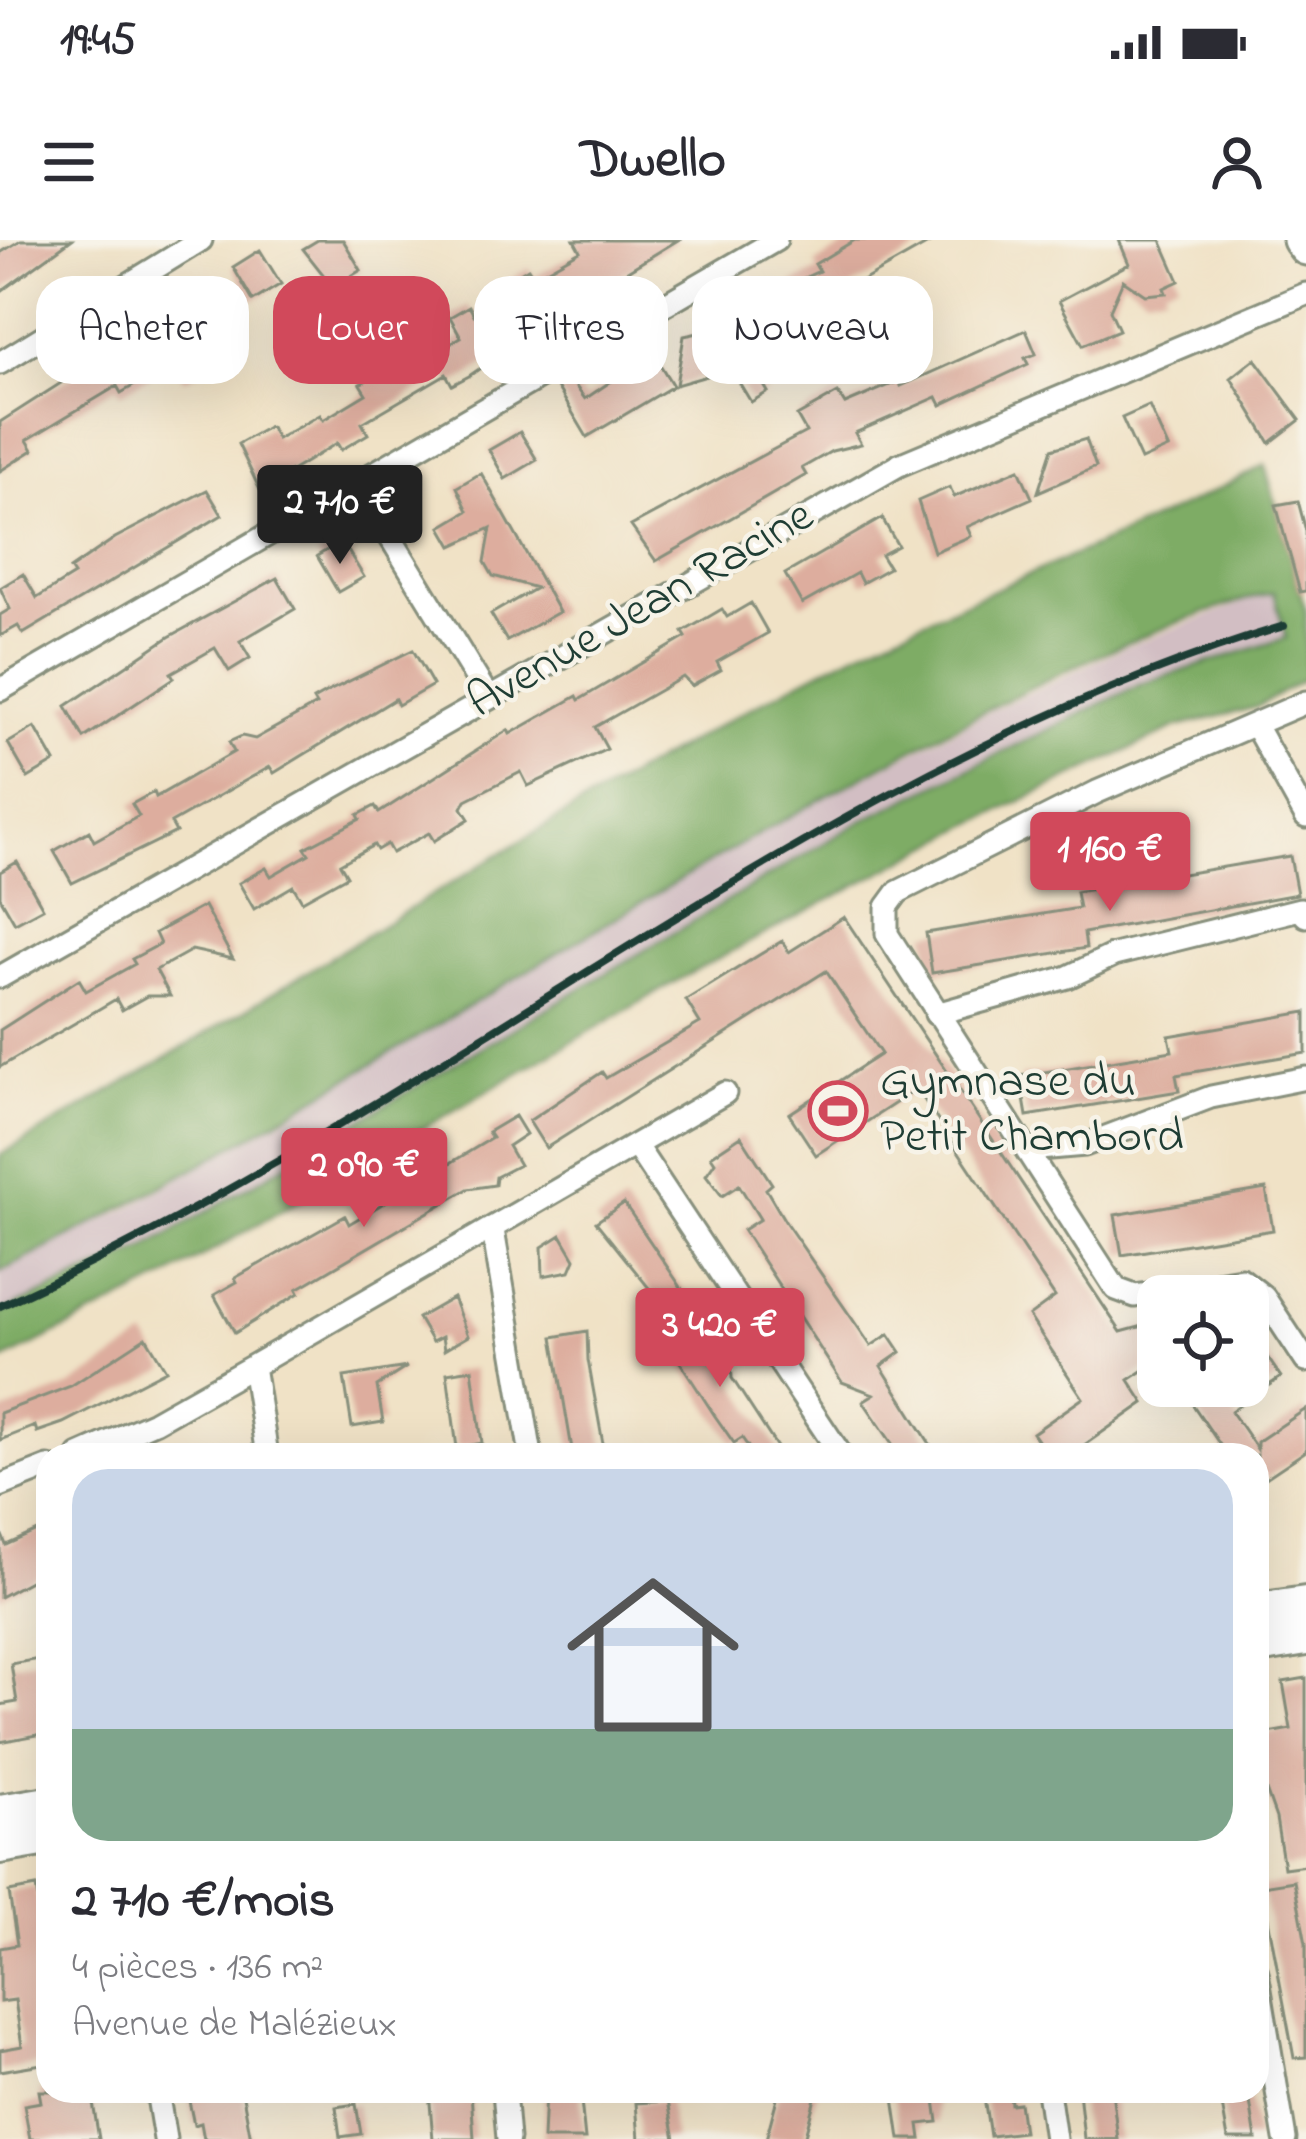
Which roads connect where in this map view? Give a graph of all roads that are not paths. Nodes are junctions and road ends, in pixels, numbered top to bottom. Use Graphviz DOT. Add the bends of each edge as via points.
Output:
graph roads {
  1 [pos="201,240"];
  2 [pos="776,240"];
  3 [pos="1300,240"];
  4 [pos="1306,248"];
  5 [pos="1306,294"];
  6 [pos="0,363"];
  7 [pos="359,486"];
  8 [pos="0,690"];
  9 [pos="488,697"];
  10 [pos="1306,702"];
  11 [pos="1256,727"];
  12 [pos="1306,818"];
  13 [pos="1306,916"];
  14 [pos="0,977"];
  15 [pos="935,1014"];
  16 [pos="1306,1078"];
  17 [pos="724,1093"];
  18 [pos="636,1146"];
  19 [pos="1027,1150"];
  20 [pos="493,1230"];
  21 [pos="1306,1361"];
  22 [pos="253,1366"];
  23 [pos="107,1443"];
  24 [pos="265,1443"];
  25 [pos="529,1443"];
  26 [pos="833,1443"];
  27 [pos="36,1472"];
  28 [pos="0,1486"];
  29 [pos="1306,1604"];
  30 [pos="1269,1610"];
  31 [pos="1306,1637"];
  32 [pos="1269,1643"];
  33 [pos="36,1806"];
  34 [pos="0,1813"];
  35 [pos="36,1839"];
  36 [pos="0,1845"];
  37 [pos="1269,2044"];
  38 [pos="159,2103"];
  39 [pos="506,2103"];
  40 [pos="1050,2103"];
  41 [pos="166,2139"];
  42 [pos="508,2139"];
  43 [pos="1055,2139"];
  44 [pos="1285,2139"];
  1 -- 6 [label="street"];
  2 -- 7 [label="street"];
  3 -- 4 [label="main road"];
  5 -- 9 [label="street, Avenue Jean Racine" via="899,465"];
  7 -- 8 [label="street"];
  7 -- 9 [label="street"];
  9 -- 14 [label="street, Avenue Jean Racine"];
  10 -- 11 [label="street"];
  11 -- 12 [label="street"];
  11 -- 15 [label="street" via="1097,792 898,892 886,907 886,934"];
  13 -- 15 [label="street" via="1300,909 1114,955 1068,977"];
  15 -- 19 [label="street"];
  16 -- 19 [label="street" via="1211,1097 1085,1145"];
  17 -- 18 [label="street"];
  18 -- 20 [label="street"];
  18 -- 26 [label="street"];
  19 -- 21 [label="street" via="1116,1289 1135,1296 1241,1280 1264,1297"];
  20 -- 22 [label="street"];
  20 -- 25 [label="street"];
  22 -- 23 [label="street"];
  22 -- 24 [label="street"];
  27 -- 28 [label="street"];
  29 -- 30 [label="main road"];
  31 -- 32 [label="main road"];
  33 -- 34 [label="main road"];
  35 -- 36 [label="main road"];
  37 -- 44 [label="street"];
  38 -- 41 [label="street"];
  39 -- 42 [label="street"];
  40 -- 43 [label="street"];
}
